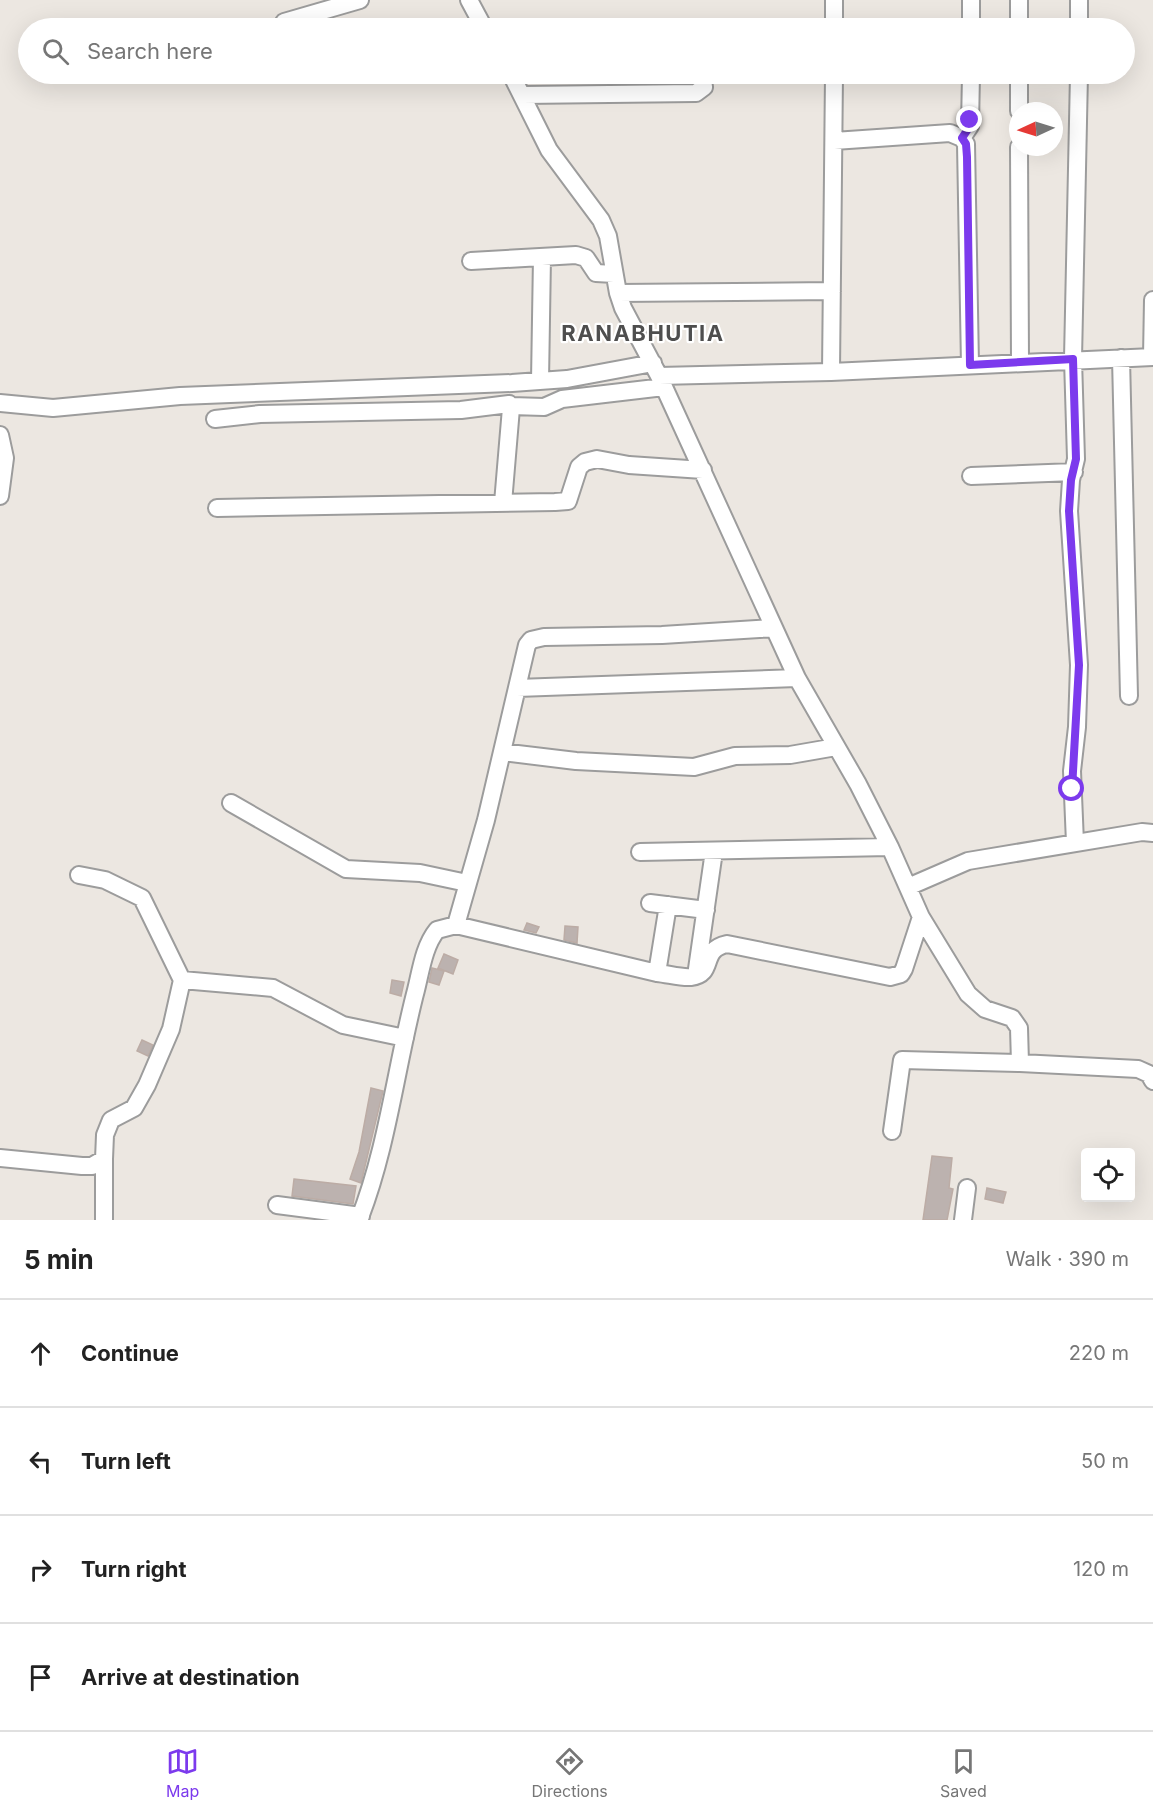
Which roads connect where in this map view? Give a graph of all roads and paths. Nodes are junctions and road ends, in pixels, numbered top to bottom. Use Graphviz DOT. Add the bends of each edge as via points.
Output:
graph roads {
  1 [pos="360,0"];
  2 [pos="469,0"];
  3 [pos="834,0"];
  4 [pos="971,0"];
  5 [pos="1019,0"];
  6 [pos="1079,0"];
  7 [pos="298,18"];
  8 [pos="479,18"];
  9 [pos="834,18"];
  10 [pos="971,18"];
  11 [pos="1019,18"];
  12 [pos="1079,18"];
  13 [pos="516,84"];
  14 [pos="704,84"];
  15 [pos="834,84"];
  16 [pos="971,84"];
  17 [pos="1019,84"];
  18 [pos="1079,84"];
  19 [pos="523,96"];
  20 [pos="1019,102"];
  21 [pos="962,138"];
  22 [pos="834,141"];
  23 [pos="1019,156"];
  24 [pos="542,257"];
  25 [pos="471,261"];
  26 [pos="614,274"];
  27 [pos="832,291"];
  28 [pos="618,293"];
  29 [pos="1153,300"];
  30 [pos="1152,357"];
  31 [pos="1120,358"];
  32 [pos="1073,359"];
  33 [pos="1020,362"];
  34 [pos="970,365"];
  35 [pos="831,372"];
  36 [pos="659,375"];
  37 [pos="540,381"];
  38 [pos="0,403"];
  39 [pos="510,405"];
  40 [pos="215,418"];
  41 [pos="0,435"];
  42 [pos="703,470"];
  43 [pos="1074,472"];
  44 [pos="971,476"];
  45 [pos="0,496"];
  46 [pos="503,503"];
  47 [pos="217,508"];
  48 [pos="774,628"];
  49 [pos="797,678"];
  50 [pos="517,688"];
  51 [pos="1129,696"];
  52 [pos="836,747"];
  53 [pos="502,752"];
  54 [pos="231,803"];
  55 [pos="1153,833"];
  56 [pos="1075,843"];
  57 [pos="890,847"];
  58 [pos="714,850"];
  59 [pos="640,852"];
  60 [pos="79,875"];
  61 [pos="467,883"];
  62 [pos="908,887"];
  63 [pos="650,903"];
  64 [pos="668,905"];
  65 [pos="706,910"];
  66 [pos="921,917"];
  67 [pos="456,925"];
  68 [pos="657,973"];
  69 [pos="696,975"];
  70 [pos="182,980"];
  71 [pos="405,1038"];
  72 [pos="1020,1063"];
  73 [pos="1152,1075"];
  74 [pos="892,1131"];
  75 [pos="0,1158"];
  76 [pos="104,1159"];
  77 [pos="967,1188"];
  78 [pos="277,1205"];
  79 [pos="360,1218"];
  80 [pos="104,1220"];
  81 [pos="963,1220"];
  1 -- 7 [label="street"];
  2 -- 8 [label="street"];
  3 -- 9 [label="street"];
  4 -- 10 [label="street"];
  5 -- 11 [label="street"];
  6 -- 12 [label="street"];
  13 -- 19 [label="street"];
  14 -- 19 [label="street" via="696,93"];
  15 -- 22 [label="street"];
  16 -- 21 [label="street" via="970,126"];
  17 -- 20 [label="street"];
  18 -- 32 [label="street"];
  19 -- 26 [label="street" via="549,150 602,220"];
  21 -- 22 [label="street" via="924,133"];
  21 -- 34 [label="street" via="967,157"];
  22 -- 27 [label="street"];
  23 -- 33 [label="street"];
  24 -- 25 [label="street"];
  24 -- 26 [label="street" via="583,256 596,273"];
  24 -- 37 [label="street"];
  26 -- 28 [label="street"];
  27 -- 28 [label="street"];
  27 -- 35 [label="street"];
  28 -- 36 [label="street"];
  29 -- 30 [label="street"];
  30 -- 31 [label="street"];
  31 -- 32 [label="street"];
  31 -- 51 [label="street"];
  32 -- 33 [label="street"];
  32 -- 43 [label="street"];
  33 -- 34 [label="street"];
  34 -- 35 [label="street"];
  35 -- 36 [label="street"];
  36 -- 37 [label="street" via="606,374"];
  36 -- 39 [label="street" via="544,407"];
  36 -- 42 [label="street"];
  37 -- 38 [label="street" via="180,396 53,408"];
  39 -- 40 [label="street"];
  39 -- 46 [label="street"];
  41 -- 45 [label="street" via="5,458"];
  42 -- 46 [label="street" via="597,459 579,467 568,501"];
  42 -- 48 [label="street"];
  43 -- 44 [label="street"];
  43 -- 56 [label="street" via="1069,511 1079,665 1072,771"];
  46 -- 47 [label="street"];
  48 -- 49 [label="street"];
  48 -- 50 [label="street" via="536,638 527,645"];
  49 -- 50 [label="street"];
  49 -- 52 [label="street"];
  50 -- 53 [label="street"];
  52 -- 53 [label="street" via="790,755 735,756 694,767 576,761"];
  52 -- 57 [label="street"];
  53 -- 61 [label="street"];
  54 -- 61 [label="street" via="346,869 420,873"];
  55 -- 56 [label="street"];
  56 -- 62 [label="street" via="958,864"];
  57 -- 58 [label="street"];
  57 -- 62 [label="street"];
  58 -- 59 [label="street"];
  58 -- 65 [label="street"];
  60 -- 70 [label="street" via="105,880 142,898"];
  61 -- 67 [label="street"];
  62 -- 66 [label="street"];
  63 -- 64 [label="street"];
  64 -- 65 [label="street"];
  64 -- 68 [label="street"];
  65 -- 69 [label="street"];
  66 -- 69 [label="street" via="904,969 897,976 727,944 715,947 707,967"];
  66 -- 72 [label="street" via="976,1003 1012,1018 1019,1028"];
  67 -- 68 [label="street"];
  67 -- 71 [label="street" via="437,930 430,938"];
  68 -- 69 [label="street"];
  70 -- 71 [label="street" via="273,988 343,1025"];
  70 -- 76 [label="street" via="171,1029 134,1108 111,1120 105,1135"];
  71 -- 79 [label="street" via="372,1191"];
  72 -- 73 [label="street" via="1138,1069"];
  72 -- 74 [label="street" via="902,1060"];
  75 -- 76 [label="street" via="82,1166 92,1166"];
  76 -- 80 [label="street"];
  77 -- 81 [label="street"];
  78 -- 79 [label="street"];
}
